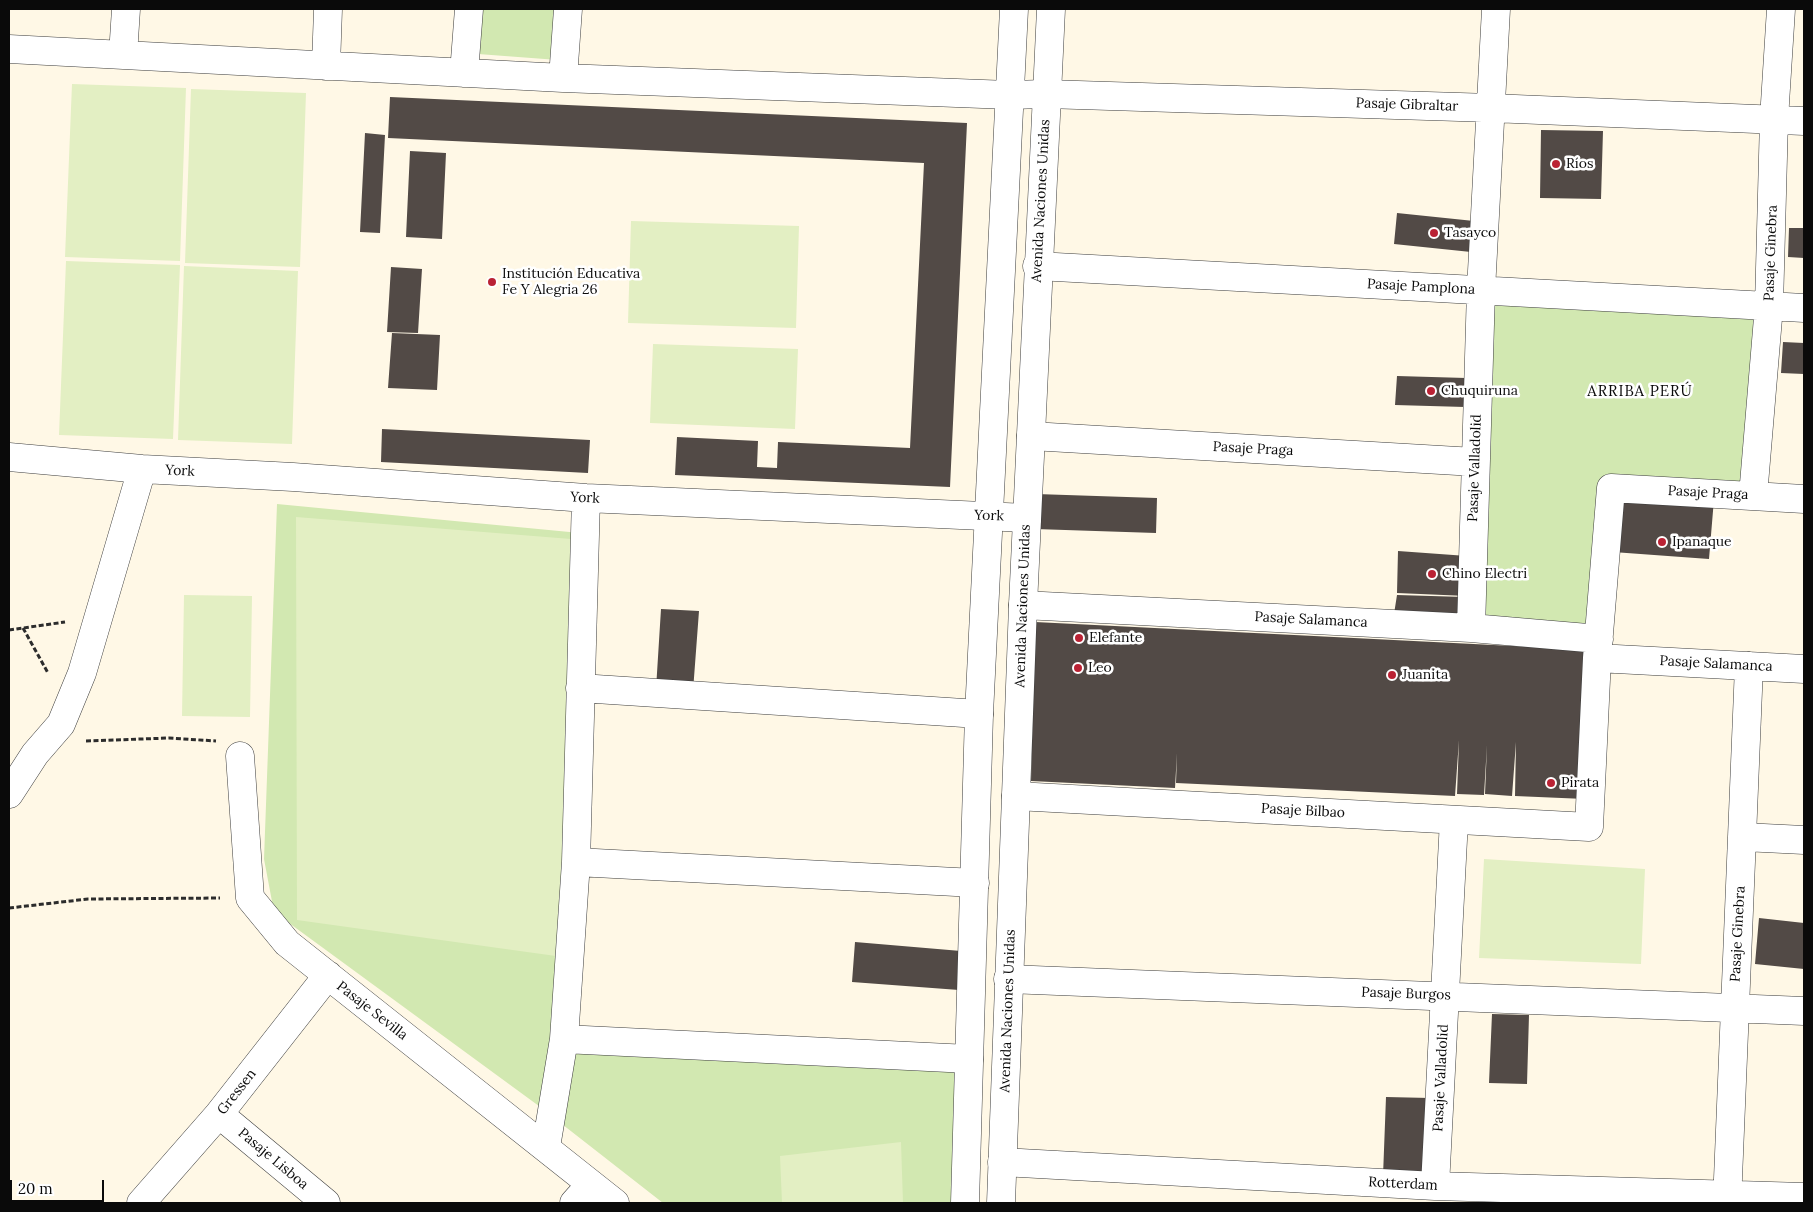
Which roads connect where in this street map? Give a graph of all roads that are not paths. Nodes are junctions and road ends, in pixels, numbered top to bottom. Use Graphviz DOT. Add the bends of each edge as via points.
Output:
graph roads {
  1 [pos="126,9"];
  2 [pos="328,9"];
  3 [pos="469,9"];
  4 [pos="568,9"];
  5 [pos="1014,9"];
  6 [pos="1051,9"];
  7 [pos="1496,9"];
  8 [pos="1781,9"];
  9 [pos="9,49"];
  10 [pos="123,55"];
  11 [pos="326,66"];
  12 [pos="464,73"];
  13 [pos="563,78"];
  14 [pos="1046,94"];
  15 [pos="1009,95"];
  16 [pos="1491,108"];
  17 [pos="1774,120"];
  18 [pos="1804,121"];
  19 [pos="1037,266"];
  20 [pos="1482,290"];
  21 [pos="1770,306"];
  22 [pos="1804,308"];
  23 [pos="1031,436"];
  24 [pos="9,457"];
  25 [pos="1474,462"];
  26 [pos="142,469"];
  27 [pos="1753,496"];
  28 [pos="586,498"];
  29 [pos="1804,499"];
  30 [pos="988,516"];
  31 [pos="1027,518"];
  32 [pos="1022,605"];
  33 [pos="1471,628"];
  34 [pos="1598,648"];
  35 [pos="1750,666"];
  36 [pos="1804,669"];
  37 [pos="580,688"];
  38 [pos="979,714"];
  39 [pos="240,756"];
  40 [pos="9,794"];
  41 [pos="1016,796"];
  42 [pos="1454,820"];
  43 [pos="1743,836"];
  44 [pos="1804,840"];
  45 [pos="576,862"];
  46 [pos="975,883"];
  47 [pos="328,976"];
  48 [pos="1008,979"];
  49 [pos="1445,996"];
  50 [pos="1734,1007"];
  51 [pos="1804,1011"];
  52 [pos="564,1039"];
  53 [pos="970,1059"];
  54 [pos="219,1114"];
  55 [pos="546,1147"];
  56 [pos="1002,1162"];
  57 [pos="1435,1186"];
  58 [pos="582,1193"];
  59 [pos="1804,1197"];
  60 [pos="1727,1198"];
  61 [pos="140,1203"];
  62 [pos="326,1203"];
  63 [pos="615,1203"];
  64 [pos="965,1203"];
  65 [pos="1001,1203"];
  1 -- 10 [label="street"];
  2 -- 11 [label="street"];
  3 -- 12 [label="street"];
  4 -- 13 [label="street"];
  5 -- 15 [label="street"];
  6 -- 14 [label="street, Avenida Naciones Unidas"];
  7 -- 16 [label="street, Pasaje Valladolid"];
  8 -- 17 [label="street, Pasaje Ginebra"];
  9 -- 10 [label="street, Pasaje Gibraltar"];
  10 -- 11 [label="street, Pasaje Gibraltar"];
  11 -- 12 [label="street, Pasaje Gibraltar"];
  12 -- 13 [label="street, Pasaje Gibraltar"];
  13 -- 15 [label="street, Pasaje Gibraltar"];
  14 -- 15 [label="street, Pasaje Gibraltar"];
  14 -- 16 [label="street, Pasaje Gibraltar"];
  14 -- 19 [label="street, Avenida Naciones Unidas"];
  15 -- 30 [label="street"];
  16 -- 17 [label="street, Pasaje Gibraltar"];
  16 -- 20 [label="street, Pasaje Valladolid"];
  17 -- 18 [label="street, Pasaje Gibraltar"];
  17 -- 21 [label="street, Pasaje Ginebra"];
  19 -- 20 [label="street, Pasaje Pamplona"];
  19 -- 23 [label="street, Avenida Naciones Unidas"];
  20 -- 21 [label="street, Pasaje Pamplona"];
  20 -- 25 [label="street, Pasaje Valladolid"];
  21 -- 22 [label="street, Pasaje Pamplona"];
  21 -- 27 [label="street, Pasaje Ginebra"];
  23 -- 25 [label="street, Pasaje Praga"];
  23 -- 31 [label="street, Avenida Naciones Unidas"];
  24 -- 26 [label="street, York"];
  25 -- 33 [label="street, Pasaje Valladolid"];
  26 -- 28 [label="street, York"];
  26 -- 40 [label="street" via="82,673 61,724 35,754"];
  27 -- 29 [label="street, Pasaje Praga"];
  27 -- 34 [label="street, Pasaje Praga" via="1611,488"];
  28 -- 30 [label="street, York"];
  28 -- 37 [label="street"];
  30 -- 31 [label="street, York"];
  30 -- 38 [label="street"];
  31 -- 32 [label="street, Avenida Naciones Unidas"];
  32 -- 33 [label="street, Pasaje Salamanca"];
  32 -- 41 [label="street, Avenida Naciones Unidas"];
  33 -- 34 [label="street, Pasaje Salamanca"];
  34 -- 35 [label="street, Pasaje Salamanca"];
  34 -- 42 [label="street, Pasaje Bilbao" via="1589,827"];
  35 -- 36 [label="street, Pasaje Salamanca"];
  35 -- 43 [label="street, Pasaje Ginebra"];
  37 -- 38 [label="street"];
  37 -- 45 [label="street"];
  38 -- 46 [label="street"];
  39 -- 47 [label="street, Pasaje Sevilla" via="250,898 287,943"];
  41 -- 42 [label="street, Pasaje Bilbao"];
  41 -- 48 [label="street, Avenida Naciones Unidas"];
  42 -- 49 [label="street, Pasaje Valladolid"];
  43 -- 44 [label="street"];
  43 -- 50 [label="street, Pasaje Ginebra"];
  45 -- 46 [label="street"];
  45 -- 52 [label="street"];
  46 -- 53 [label="street"];
  47 -- 54 [label="street, Gressen"];
  47 -- 55 [label="street, Pasaje Sevilla"];
  48 -- 49 [label="street, Pasaje Burgos"];
  48 -- 56 [label="street, Avenida Naciones Unidas"];
  49 -- 50 [label="street, Pasaje Burgos"];
  49 -- 57 [label="street, Pasaje Valladolid"];
  50 -- 51 [label="street, Pasaje Burgos"];
  50 -- 60 [label="street, Pasaje Ginebra"];
  52 -- 53 [label="street"];
  52 -- 55 [label="street"];
  53 -- 64 [label="street"];
  54 -- 61 [label="street, Gressen"];
  54 -- 62 [label="street, Pasaje Lisboa"];
  55 -- 58 [label="street, Pasaje Sevilla"];
  56 -- 57 [label="street, Rotterdam"];
  56 -- 65 [label="street, Avenida Naciones Unidas"];
  57 -- 60 [label="street, Rotterdam"];
  58 -- 63 [label="street, Pasaje Sevilla"];
  59 -- 60 [label="street, Rotterdam"];
}
